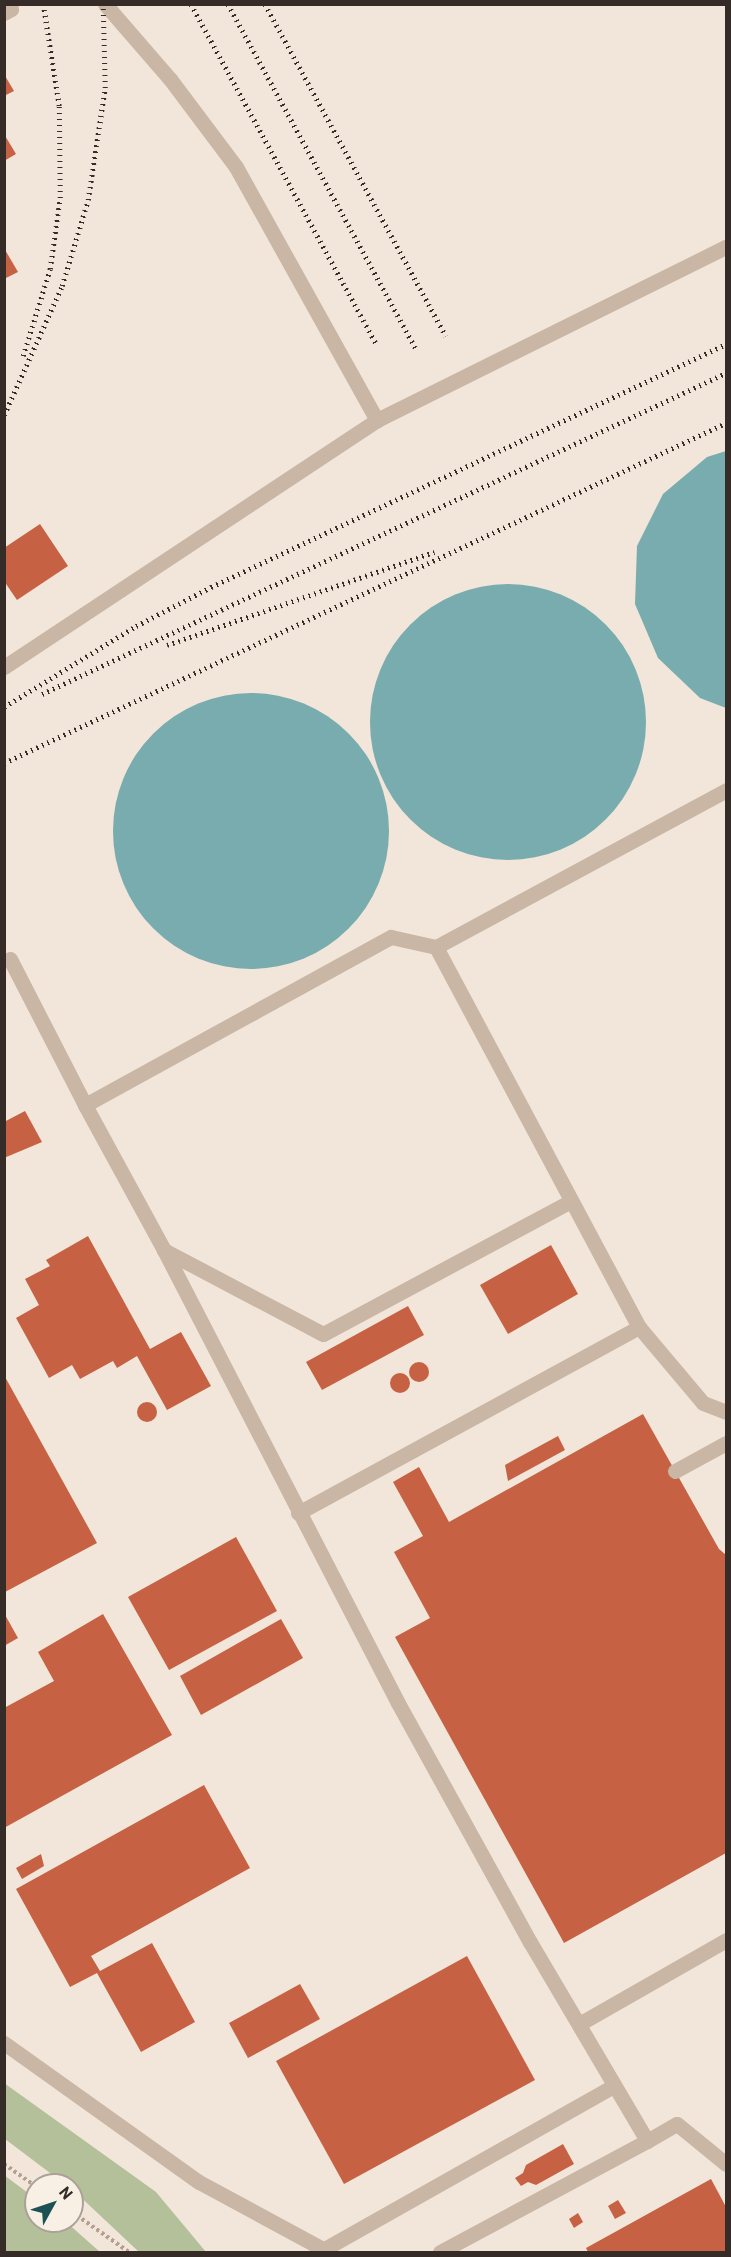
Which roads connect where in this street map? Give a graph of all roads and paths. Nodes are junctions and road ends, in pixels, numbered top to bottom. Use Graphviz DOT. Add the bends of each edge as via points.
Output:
graph roads {
  1 [pos="9,4"];
  2 [pos="105,4"];
  3 [pos="4,13"];
  4 [pos="726,248"];
  5 [pos="377,420"];
  6 [pos="4,667"];
  7 [pos="726,790"];
  8 [pos="436,947"];
  9 [pos="10,959"];
  10 [pos="85,1105"];
  11 [pos="571,1201"];
  12 [pos="164,1250"];
  13 [pos="639,1327"];
  14 [pos="726,1412"];
  15 [pos="726,1443"];
  16 [pos="675,1471"];
  17 [pos="298,1513"];
  18 [pos="726,1940"];
  19 [pos="579,2024"];
  20 [pos="4,2043"];
  21 [pos="614,2086"];
  22 [pos="647,2141"];
  23 [pos="4,2164"];
  24 [pos="726,2164"];
  25 [pos="24,2178"];
  26 [pos="84,2221"];
  27 [pos="322,2251"];
  28 [pos="129,2253"];
  29 [pos="440,2253"];
  1 -- 3 [label="lane" via="11,9"];
  2 -- 5 [label="lane" via="177,88 236,167"];
  4 -- 5 [label="lane"];
  5 -- 6 [label="lane"];
  7 -- 8 [label="lane"];
  8 -- 10 [label="lane" via="391,937"];
  8 -- 11 [label="lane"];
  9 -- 10 [label="lane"];
  10 -- 12 [label="lane"];
  11 -- 12 [label="lane" via="323,1334"];
  11 -- 13 [label="lane"];
  12 -- 17 [label="lane"];
  13 -- 14 [label="lane" via="703,1403"];
  13 -- 17 [label="lane"];
  15 -- 16 [label="lane"];
  17 -- 19 [label="lane" via="404,1713"];
  18 -- 19 [label="lane"];
  19 -- 21 [label="lane"];
  20 -- 27 [label="lane" via="199,2182"];
  21 -- 22 [label="lane"];
  21 -- 27 [label="lane"];
  22 -- 24 [label="lane" via="677,2124"];
  22 -- 29 [label="lane"];
  23 -- 25 [label="path"];
  26 -- 28 [label="path"];
}
